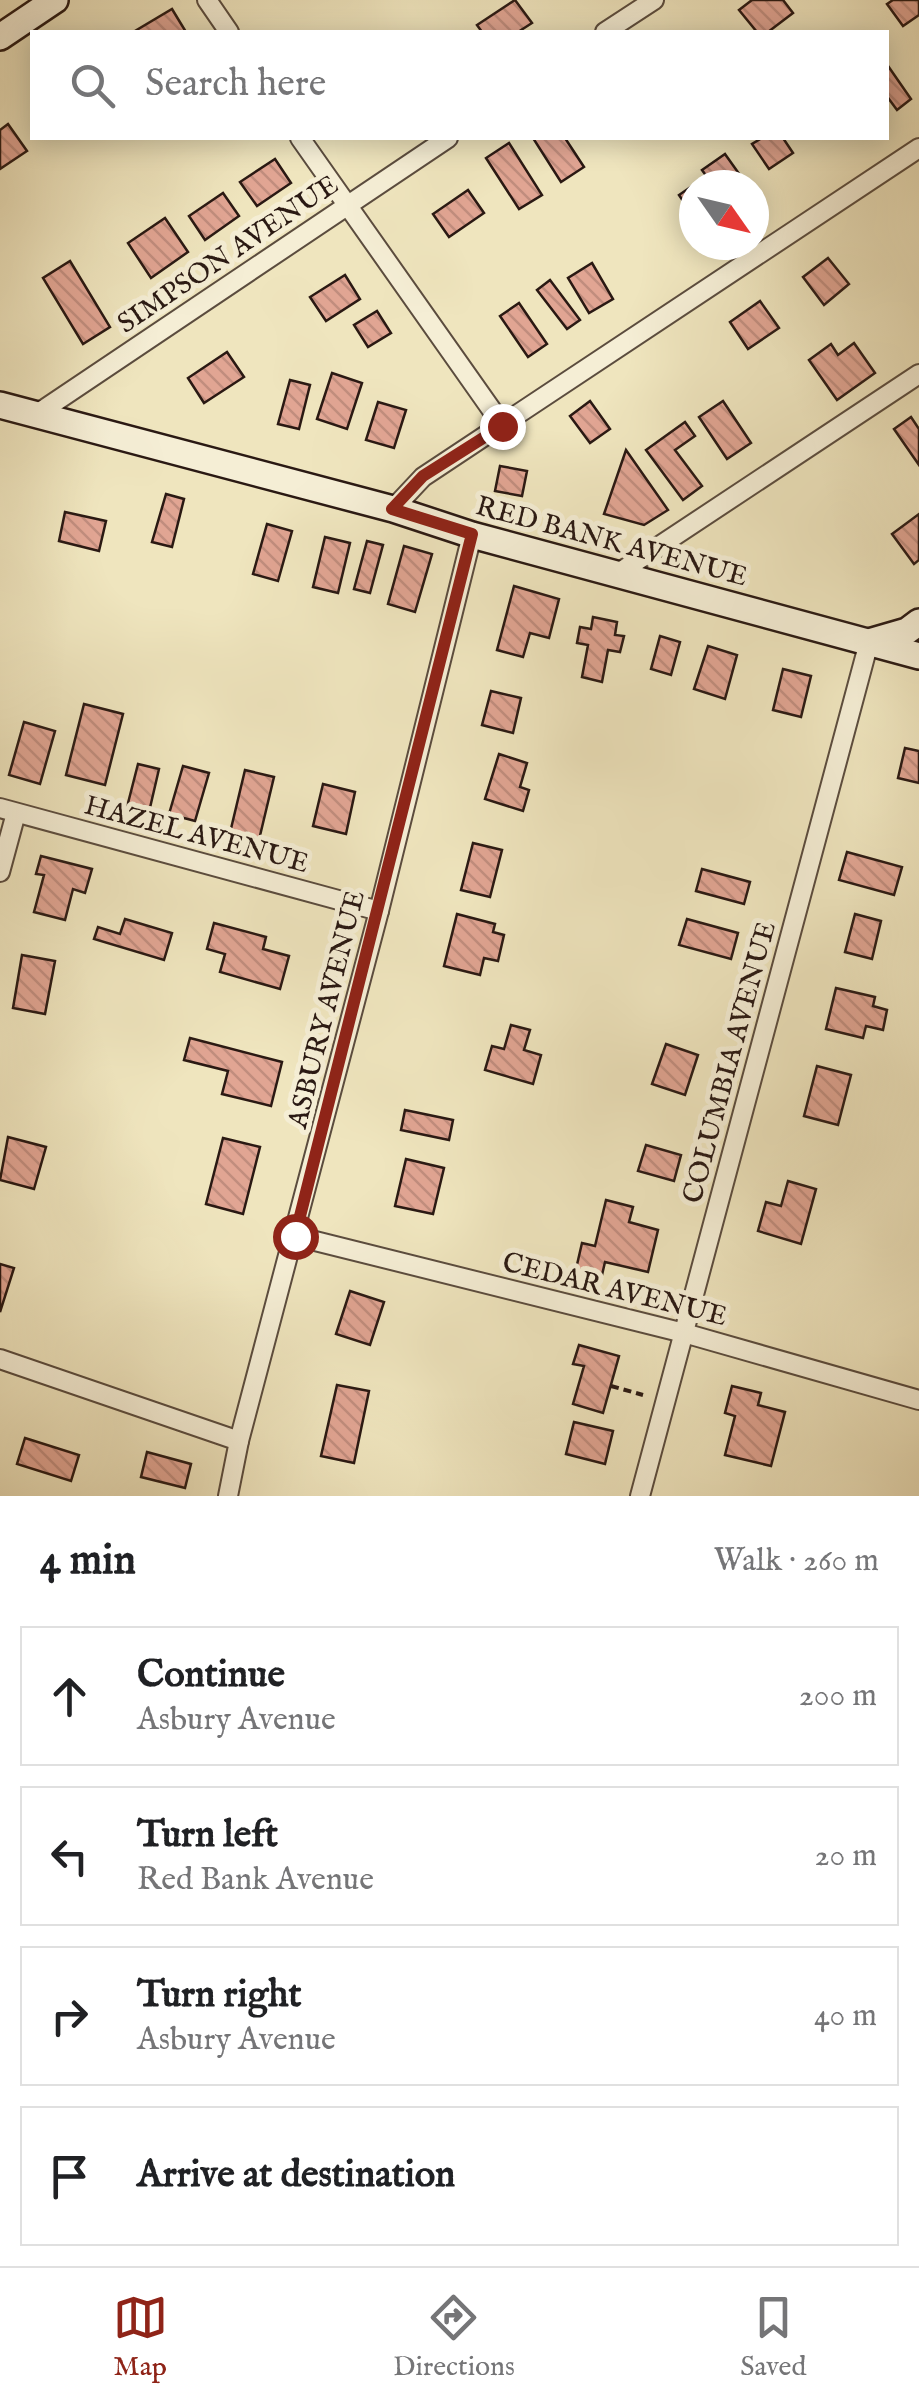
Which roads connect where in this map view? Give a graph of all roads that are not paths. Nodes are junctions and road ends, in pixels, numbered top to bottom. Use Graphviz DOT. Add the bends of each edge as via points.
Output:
graph roads {
  1 [pos="54,0"];
  2 [pos="207,0"];
  3 [pos="654,0"];
  4 [pos="228,30"];
  5 [pos="608,30"];
  6 [pos="0,38"];
  7 [pos="301,140"];
  8 [pos="445,140"];
  9 [pos="919,148"];
  10 [pos="346,205"];
  11 [pos="919,374"];
  12 [pos="0,405"];
  13 [pos="37,414"];
  14 [pos="502,426"];
  15 [pos="392,509"];
  16 [pos="472,534"];
  17 [pos="620,572"];
  18 [pos="919,622"];
  19 [pos="869,642"];
  20 [pos="919,656"];
  21 [pos="8,810"];
  22 [pos="0,872"];
  23 [pos="380,912"];
  24 [pos="295,1236"];
  25 [pos="684,1334"];
  26 [pos="0,1359"];
  27 [pos="919,1400"];
  28 [pos="240,1441"];
  29 [pos="228,1496"];
  30 [pos="640,1496"];
  1 -- 6 [label="street"];
  2 -- 4 [label="street"];
  3 -- 5 [label="street"];
  7 -- 10 [label="street"];
  8 -- 10 [label="street, SIMPSON AVENUE"];
  9 -- 14 [label="street"];
  10 -- 13 [label="street, SIMPSON AVENUE"];
  10 -- 14 [label="street"];
  11 -- 17 [label="street"];
  12 -- 13 [label="street, RED BANK AVENUE"];
  13 -- 15 [label="street, RED BANK AVENUE"];
  14 -- 15 [label="street" via="423,476"];
  15 -- 16 [label="street, RED BANK AVENUE"];
  16 -- 17 [label="street, RED BANK AVENUE"];
  16 -- 23 [label="street, ASBURY AVENUE"];
  17 -- 19 [label="street, RED BANK AVENUE"];
  18 -- 19 [label="street"];
  19 -- 20 [label="street, RED BANK AVENUE"];
  19 -- 25 [label="street, COLUMBIA AVENUE"];
  21 -- 22 [label="street"];
  21 -- 23 [label="street, HAZEL AVENUE"];
  23 -- 24 [label="street, ASBURY AVENUE"];
  24 -- 25 [label="street, CEDAR AVENUE"];
  24 -- 28 [label="street, ASBURY AVENUE"];
  25 -- 27 [label="street, CEDAR AVENUE"];
  25 -- 30 [label="street, COLUMBIA AVENUE"];
  26 -- 28 [label="street"];
  28 -- 29 [label="street, ASBURY AVENUE"];
}
